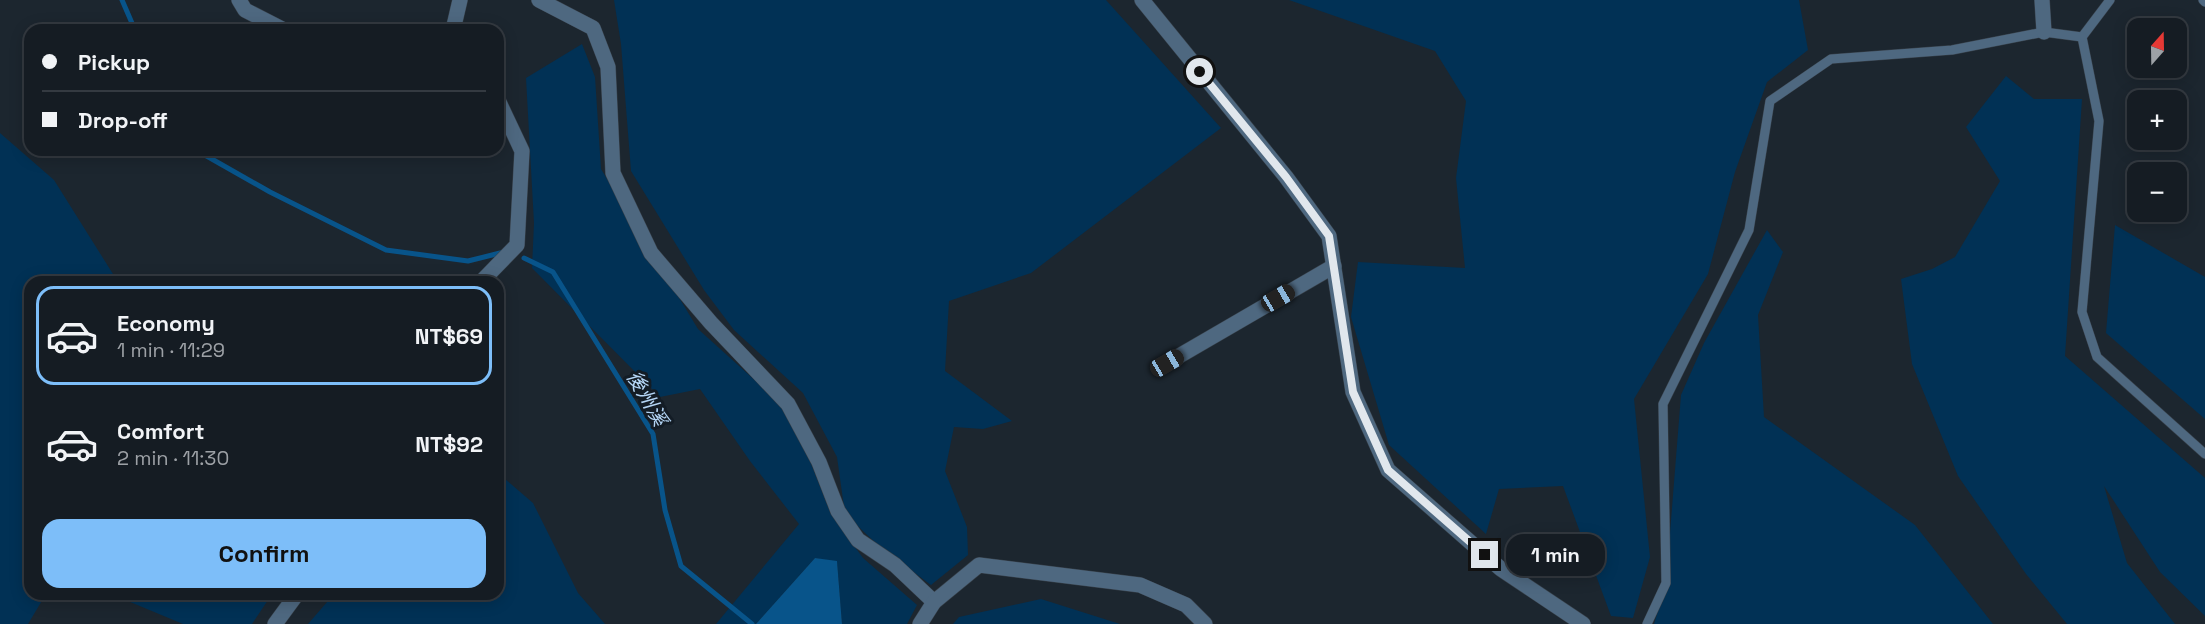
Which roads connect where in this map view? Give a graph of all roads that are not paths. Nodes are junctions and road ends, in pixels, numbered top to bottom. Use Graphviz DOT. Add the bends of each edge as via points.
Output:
graph roads {
  1 [pos="239,0"];
  2 [pos="460,0"];
  3 [pos="539,0"];
  4 [pos="1142,0"];
  5 [pos="2042,0"];
  6 [pos="2110,0"];
  7 [pos="272,24"];
  8 [pos="454,24"];
  9 [pos="2044,32"];
  10 [pos="2082,37"];
  11 [pos="504,113"];
  12 [pos="1334,266"];
  13 [pos="487,276"];
  14 [pos="1167,363"];
  15 [pos="2205,453"];
  16 [pos="293,600"];
  17 [pos="934,602"];
  18 [pos="275,624"];
  19 [pos="920,624"];
  20 [pos="1205,624"];
  21 [pos="1583,624"];
  22 [pos="1647,624"];
  1 -- 7 [label="street" via="245,10"];
  2 -- 8 [label="street"];
  3 -- 17 [label="street" via="593,28 608,67 613,173 651,253 788,404 819,462 838,511 858,540 895,565"];
  4 -- 12 [label="street" via="1329,236"];
  5 -- 9 [label="street"];
  6 -- 10 [label="lane"];
  9 -- 10 [label="lane"];
  9 -- 22 [label="lane" via="1952,50 1831,58 1770,101 1749,230 1663,404 1666,583"];
  10 -- 15 [label="lane" via="2099,121 2082,312 2097,357"];
  11 -- 13 [label="street" via="522,151 517,245"];
  12 -- 14 [label="street"];
  12 -- 21 [label="street" via="1353,392 1388,470 1501,569"];
  16 -- 18 [label="street"];
  17 -- 19 [label="street"];
  17 -- 20 [label="street" via="979,565 1140,585 1186,605"];
}
